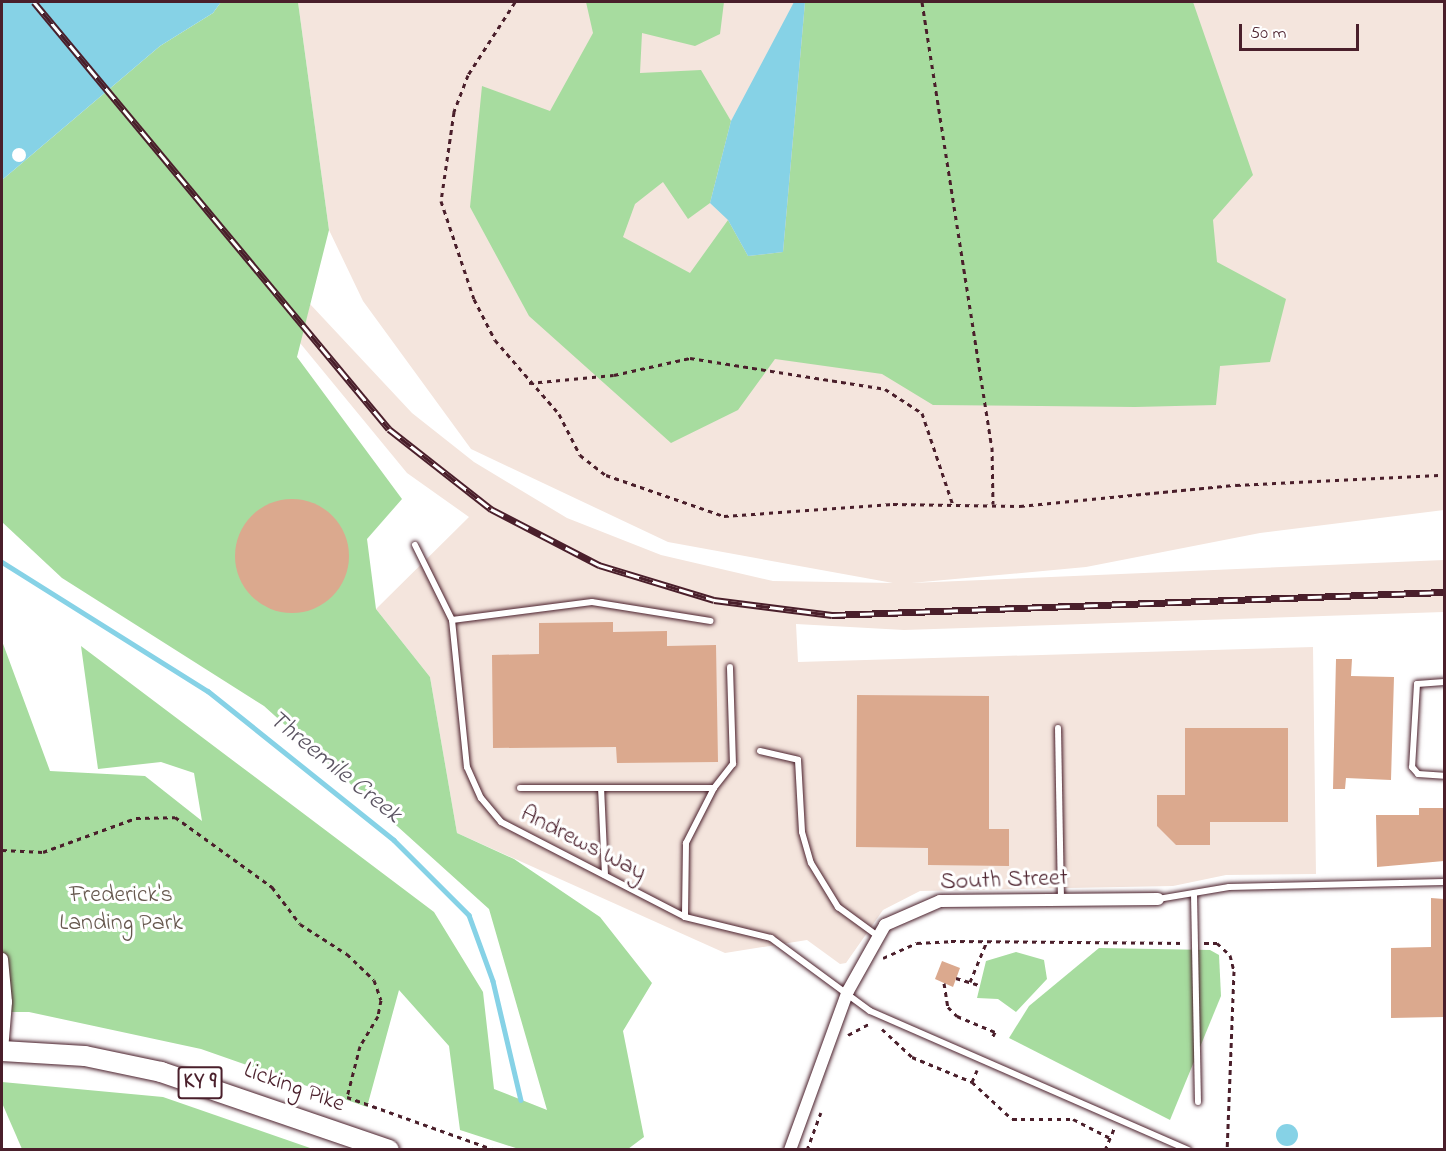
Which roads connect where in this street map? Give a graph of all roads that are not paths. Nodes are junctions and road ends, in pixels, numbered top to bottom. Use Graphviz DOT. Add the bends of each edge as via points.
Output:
graph roads {
  1 [pos="415,545"];
  2 [pos="452,620"];
  3 [pos="710,621"];
  4 [pos="730,667"];
  5 [pos="1444,682"];
  6 [pos="1058,728"];
  7 [pos="760,751"];
  8 [pos="1444,776"];
  9 [pos="520,788"];
  10 [pos="601,788"];
  11 [pos="714,788"];
  12 [pos="605,875"];
  13 [pos="1444,882"];
  14 [pos="1194,894"];
  15 [pos="1158,899"];
  16 [pos="1061,900"];
  17 [pos="685,917"];
  18 [pos="875,934"];
  19 [pos="2,959"];
  20 [pos="848,991"];
  21 [pos="2,1051"];
  22 [pos="1198,1102"];
  23 [pos="389,1149"];
  24 [pos="790,1149"];
  25 [pos="1188,1149"];
  1 -- 2 [label="lane, Andrews Way"];
  2 -- 3 [label="lane" via="592,602"];
  2 -- 12 [label="lane, Andrews Way" via="468,767 481,798 501,822 522,836"];
  4 -- 11 [label="lane" via="733,764"];
  5 -- 8 [label="lane" via="1417,684 1412,767 1418,774"];
  6 -- 16 [label="lane"];
  7 -- 18 [label="lane" via="798,760 802,832 811,863 838,907"];
  9 -- 10 [label="lane"];
  10 -- 11 [label="lane"];
  10 -- 12 [label="lane"];
  11 -- 17 [label="lane" via="686,843"];
  12 -- 17 [label="lane, Andrews Way"];
  13 -- 14 [label="lane" via="1229,887"];
  14 -- 15 [label="lane"];
  14 -- 22 [label="lane"];
  15 -- 16 [label="street, South Street"];
  16 -- 18 [label="street, South Street" via="940,901 902,914"];
  17 -- 20 [label="lane, Andrews Way" via="771,938"];
  18 -- 20 [label="street, South Street"];
  19 -- 21 [label="street" via="6,1002"];
  20 -- 24 [label="street, South Street"];
  20 -- 25 [label="lane, Andrews Way" via="870,1011"];
  21 -- 23 [label="main road, Licking Pike / KY 9" via="84,1056 161,1072 221,1088"];
}
